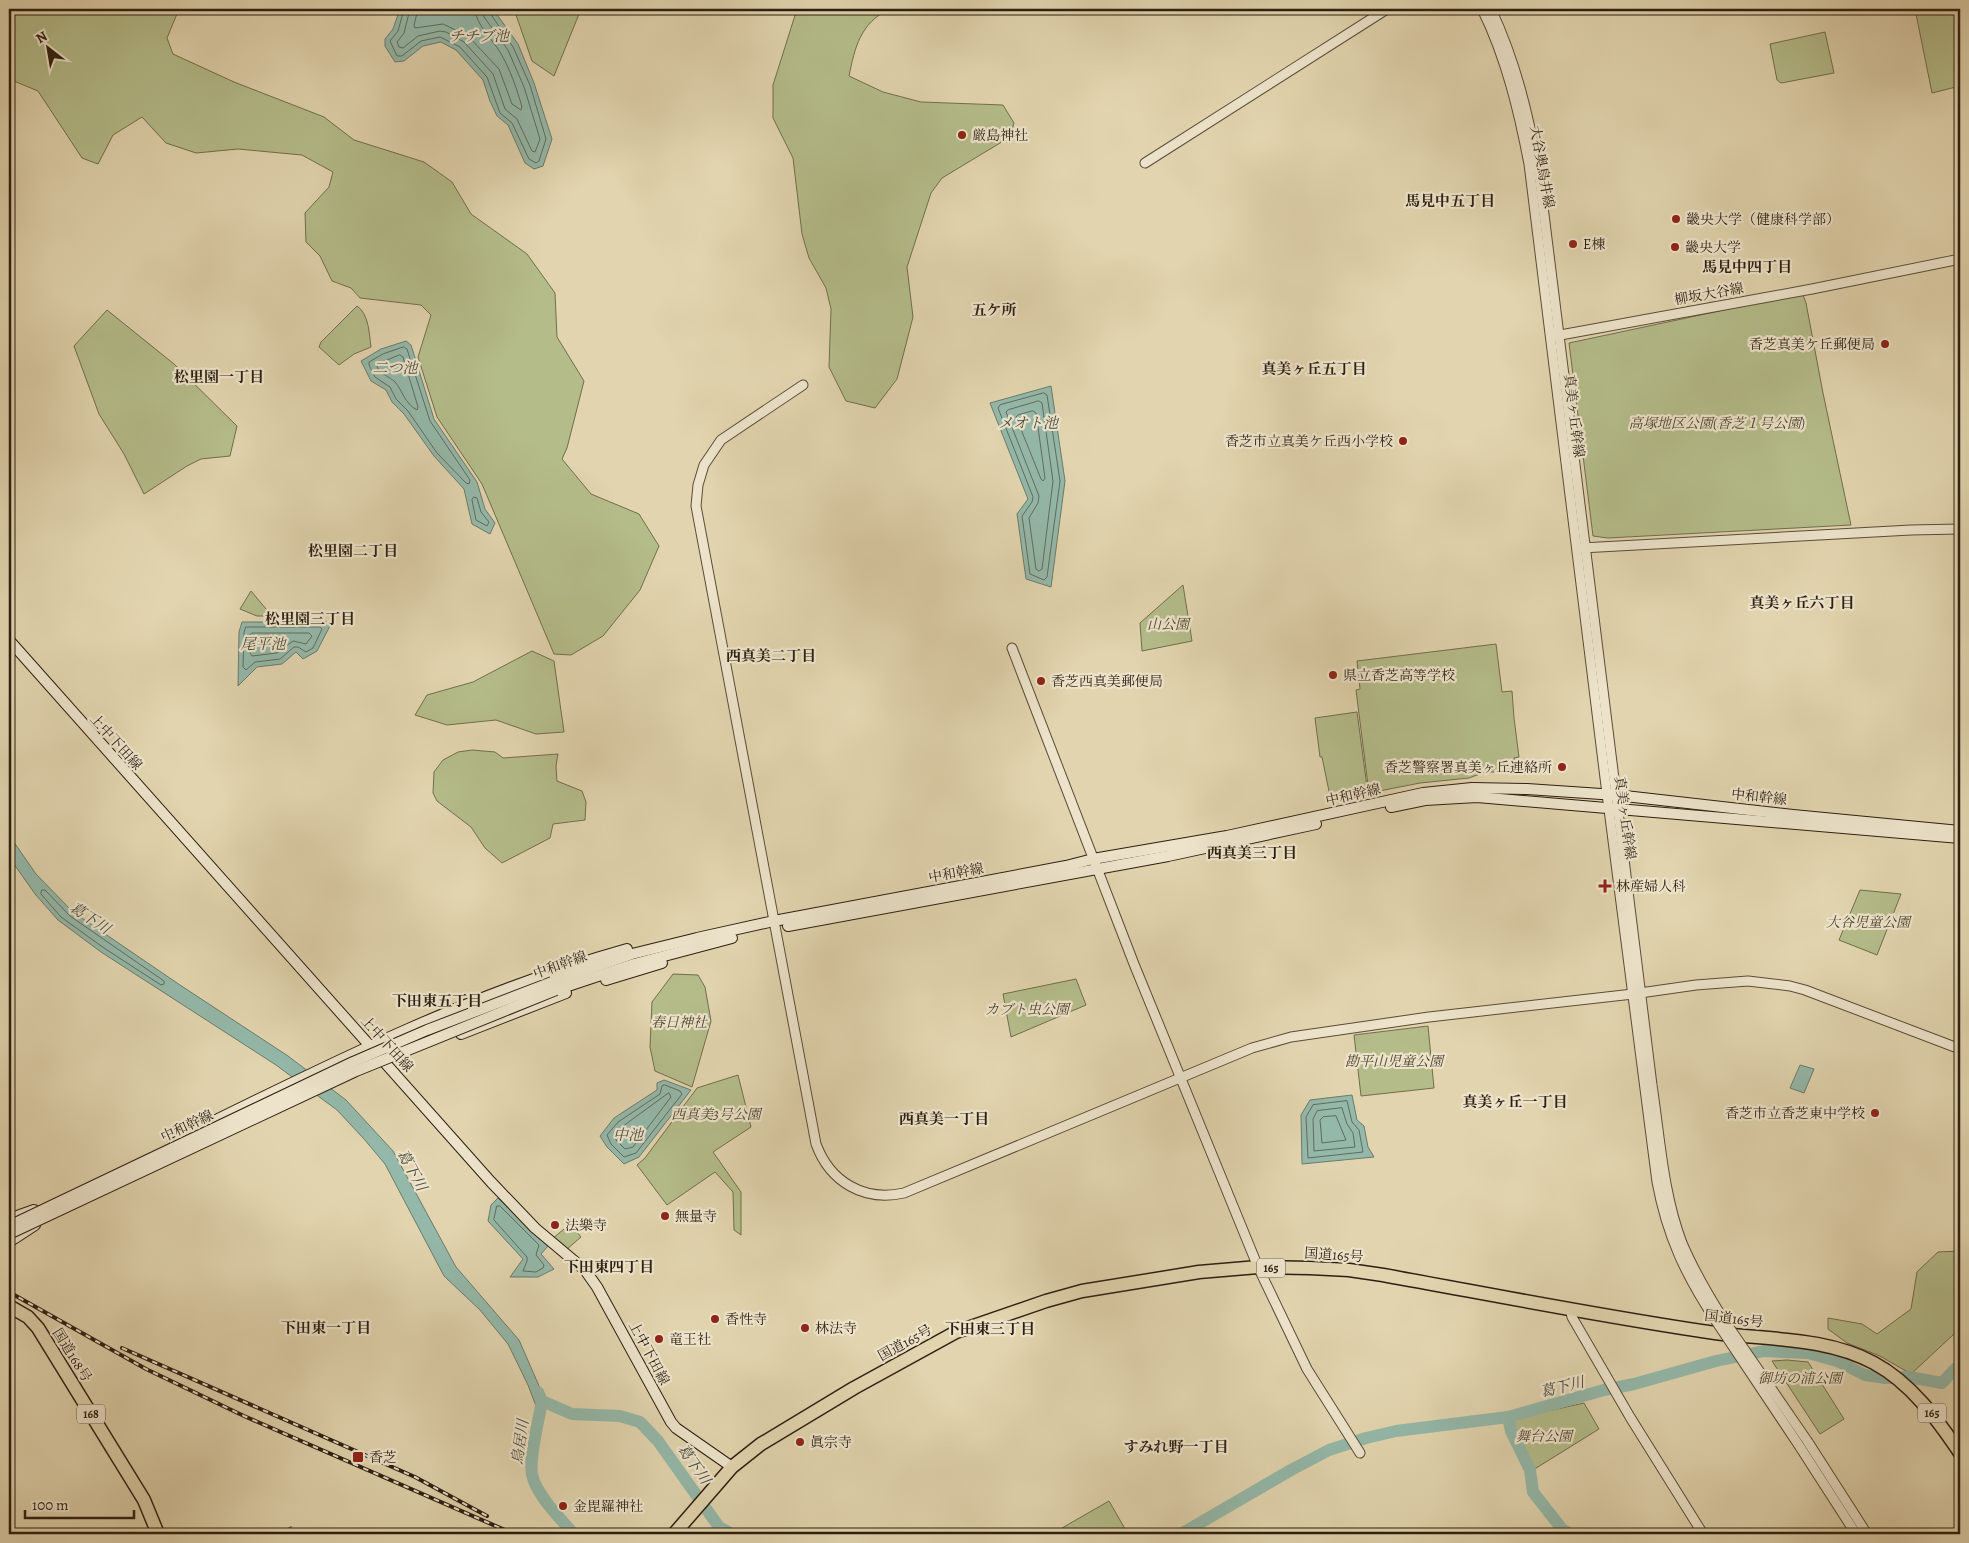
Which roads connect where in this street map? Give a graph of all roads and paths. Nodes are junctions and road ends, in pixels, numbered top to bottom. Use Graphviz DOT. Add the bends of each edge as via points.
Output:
graph roads {
  1 [pos="1387,9"];
  2 [pos="1482,9"];
  3 [pos="1491,9"];
  4 [pos="1145,163"];
  5 [pos="1960,259"];
  6 [pos="1555,336"];
  7 [pos="803,385"];
  8 [pos="1960,529"];
  9 [pos="1581,548"];
  10 [pos="9,640"];
  11 [pos="1012,648"];
  12 [pos="1612,794"];
  13 [pos="1614,809"];
  14 [pos="1960,831"];
  15 [pos="1960,838"];
  16 [pos="1095,864"];
  17 [pos="774,925"];
  18 [pos="684,942"];
  19 [pos="697,947"];
  20 [pos="554,986"];
  21 [pos="1637,994"];
  22 [pos="370,1045"];
  23 [pos="1960,1049"];
  24 [pos="385,1063"];
  25 [pos="1179,1077"];
  26 [pos="67,1202"];
  27 [pos="42,1210"];
  28 [pos="9,1219"];
  29 [pos="9,1226"];
  30 [pos="9,1232"];
  31 [pos="9,1242"];
  32 [pos="1258,1267"];
  33 [pos="9,1306"];
  34 [pos="1570,1310"];
  35 [pos="1804,1445"];
  36 [pos="1960,1452"];
  37 [pos="1360,1453"];
  38 [pos="732,1467"];
  39 [pos="158,1534"];
  40 [pos="674,1534"];
  41 [pos="1703,1534"];
  42 [pos="1856,1534"];
  43 [pos="1867,1534"];
  1 -- 4 [label="street"];
  2 -- 6 [label="street, 大谷奥鳥井線" via="1508,77 1523,132"];
  3 -- 6 [label="street, 大谷奥鳥井線" via="1530,123 1539,174"];
  5 -- 6 [label="street, 柳坂大谷線"];
  6 -- 9 [label="street, 真美ヶ丘幹線"];
  7 -- 17 [label="street" via="721,440 704,464 696,506"];
  8 -- 9 [label="street"];
  9 -- 12 [label="street, 真美ヶ丘幹線"];
  10 -- 22 [label="main road, 上中下田線"];
  11 -- 16 [label="street"];
  12 -- 13 [label="street, 真美ヶ丘幹線"];
  12 -- 14 [label="main road, 中和幹線"];
  12 -- 16 [label="main road, 中和幹線" via="1472,788 1423,793"];
  13 -- 15 [label="main road, 中和幹線"];
  13 -- 16 [label="main road, 中和幹線" via="1477,797 1425,800 1256,838"];
  13 -- 21 [label="street, 真美ヶ丘幹線"];
  16 -- 17 [label="main road, 中和幹線" via="1056,868"];
  16 -- 25 [label="street"];
  17 -- 18 [label="main road, 中和幹線"];
  17 -- 19 [label="main road, 中和幹線"];
  17 -- 25 [label="street" via="816,1144 834,1174 859,1191 886,1195 913,1189"];
  18 -- 20 [label="main road, 中和幹線" via="632,954"];
  18 -- 22 [label="main road" via="667,940 571,965"];
  19 -- 20 [label="main road, 中和幹線"];
  19 -- 24 [label="main road" via="674,959 547,1000"];
  20 -- 26 [label="main road, 中和幹線, bridge" via="356,1071"];
  21 -- 23 [label="street" via="1735,982 1790,986"];
  21 -- 25 [label="street" via="1429,1017 1291,1037 1252,1048"];
  21 -- 35 [label="street, 真美ヶ丘幹線, bridge" via="1669,1199 1682,1242 1719,1319"];
  22 -- 24 [label="main road, 上中下田線"];
  22 -- 27 [label="main road"];
  24 -- 30 [label="main road" via="145,1166"];
  24 -- 38 [label="main road, 上中下田線" via="529,1221 585,1270 676,1428"];
  25 -- 32 [label="street"];
  26 -- 28 [label="main road, bridge"];
  26 -- 29 [label="main road, 中和幹線, bridge"];
  26 -- 30 [label="main road, 中和幹線, bridge"];
  26 -- 31 [label="main road, bridge"];
  32 -- 34 [label="highway, 国道165号 / 165" via="1358,1271"];
  32 -- 37 [label="street" via="1301,1357"];
  32 -- 38 [label="highway, 国道165号 / 165" via="1199,1272 1082,1291 956,1332 780,1431"];
  33 -- 39 [label="highway, 国道168号 / 168" via="28,1317 38,1328 144,1500"];
  34 -- 36 [label="highway, 国道165号 / 165" via="1715,1333 1821,1345 1856,1355 1897,1379 1930,1412"];
  34 -- 41 [label="street" via="1617,1395"];
  35 -- 42 [label="street"];
  35 -- 43 [label="street"];
  38 -- 40 [label="highway, 国道165号 / 165"];
}
